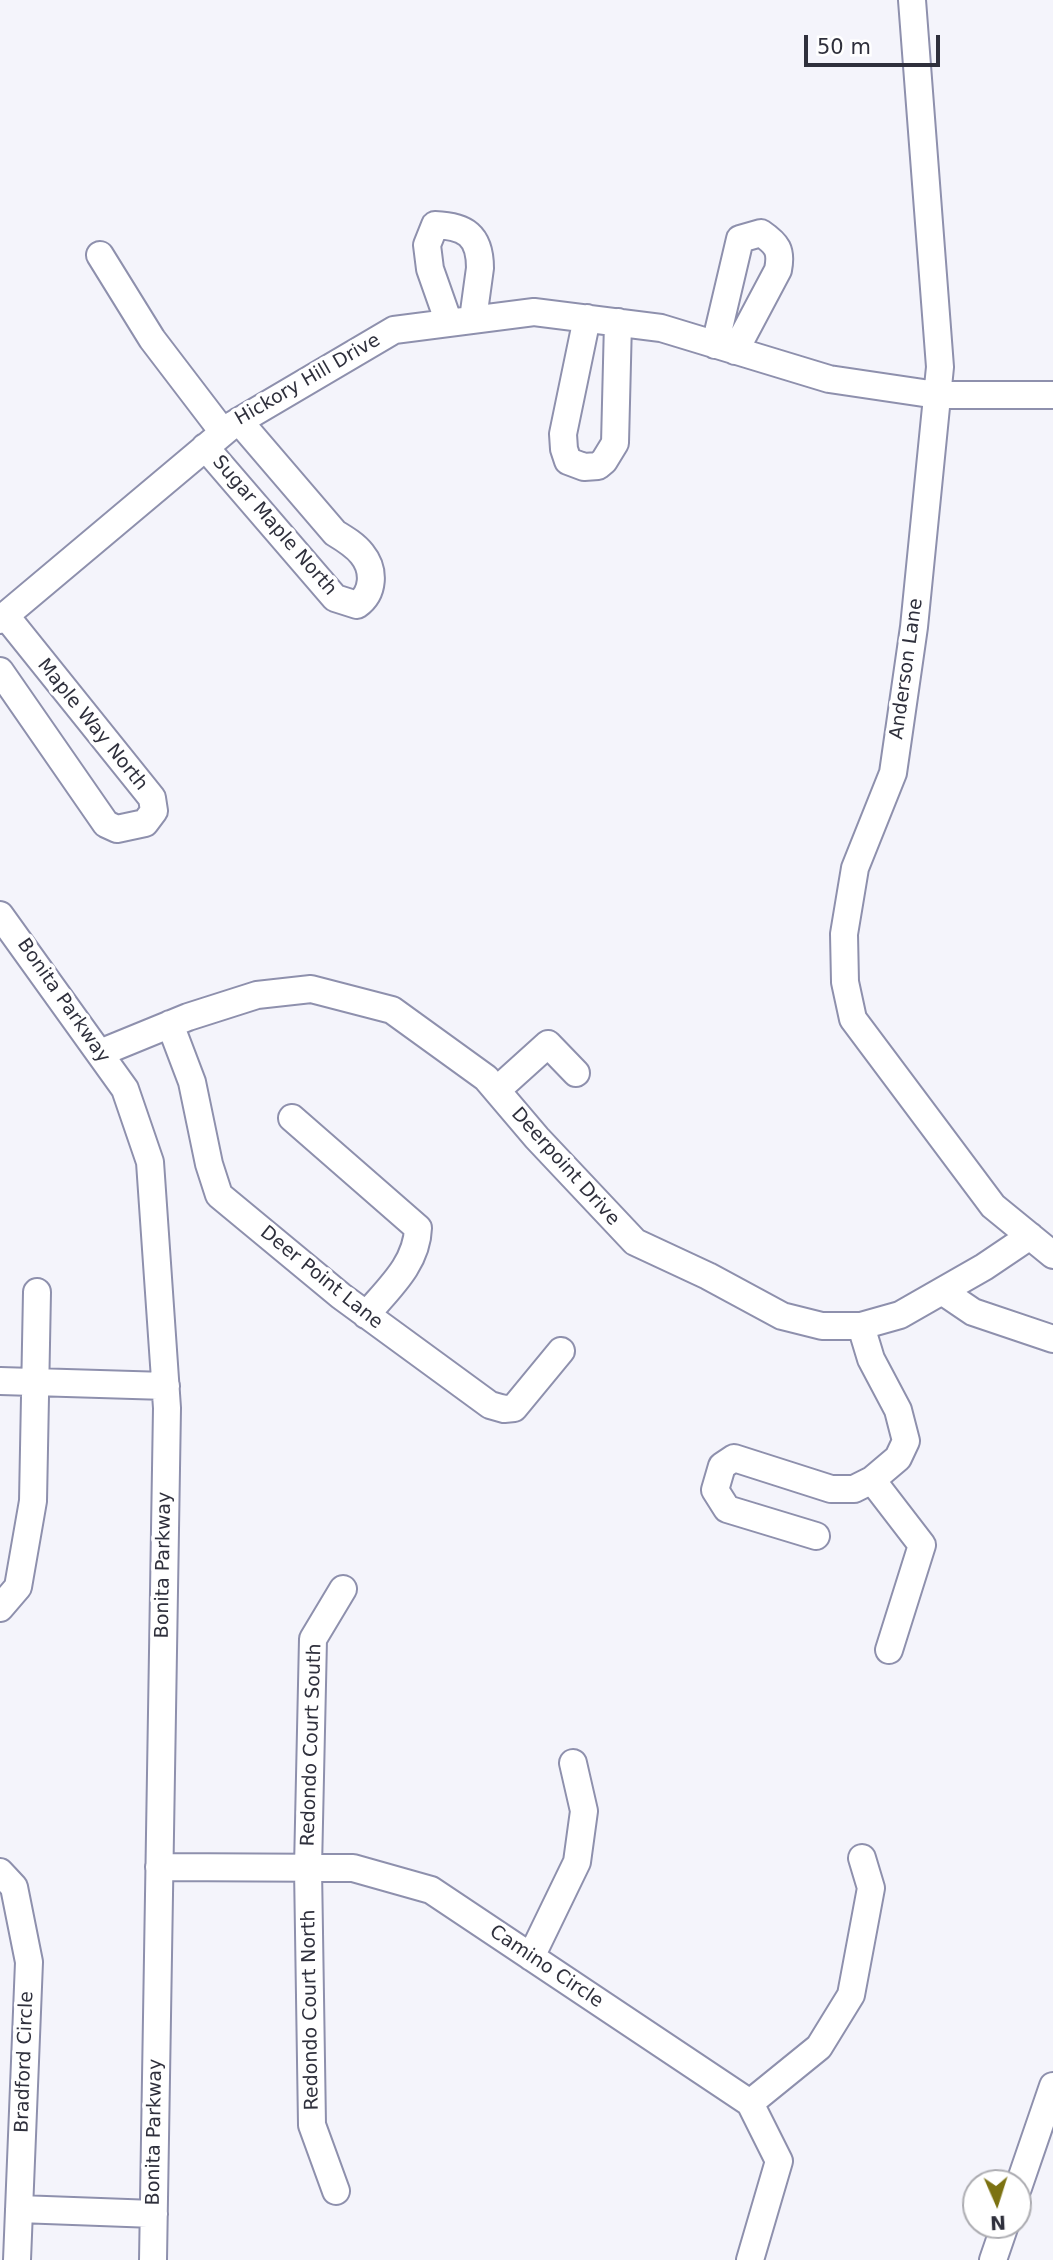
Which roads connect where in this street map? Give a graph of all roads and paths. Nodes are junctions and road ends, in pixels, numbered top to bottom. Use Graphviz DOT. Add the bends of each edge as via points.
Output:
graph roads {
  1 [pos="912,0"];
  2 [pos="100,255"];
  3 [pos="587,318"];
  4 [pos="618,322"];
  5 [pos="937,395"];
  6 [pos="1053,395"];
  7 [pos="223,433"];
  8 [pos="2,617"];
  9 [pos="0,671"];
  10 [pos="0,915"];
  11 [pos="170,1024"];
  12 [pos="100,1053"];
  13 [pos="576,1073"];
  14 [pos="497,1090"];
  15 [pos="292,1118"];
  16 [pos="1030,1236"];
  17 [pos="1053,1255"];
  18 [pos="942,1291"];
  19 [pos="37,1292"];
  20 [pos="366,1315"];
  21 [pos="862,1326"];
  22 [pos="1053,1339"];
  23 [pos="561,1351"];
  24 [pos="0,1381"];
  25 [pos="35,1381"];
  26 [pos="166,1386"];
  27 [pos="872,1480"];
  28 [pos="816,1536"];
  29 [pos="343,1589"];
  30 [pos="0,1608"];
  31 [pos="888,1650"];
  32 [pos="573,1763"];
  33 [pos="862,1858"];
  34 [pos="159,1867"];
  35 [pos="308,1868"];
  36 [pos="0,1872"];
  37 [pos="531,1957"];
  38 [pos="1053,2086"];
  39 [pos="750,2103"];
  40 [pos="1025,2169"];
  41 [pos="336,2191"];
  42 [pos="19,2210"];
  43 [pos="154,2214"];
  44 [pos="1000,2239"];
  45 [pos="17,2260"];
  46 [pos="153,2260"];
  47 [pos="750,2260"];
  48 [pos="993,2260"];
  1 -- 5 [label="street, Anderson Lane" via="940,367"];
  2 -- 7 [label="street" via="152,339"];
  3 -- 4 [label="street, Hickory Hill Drive"];
  3 -- 4 [label="street" via="563,435 568,461 584,467 598,466 615,443"];
  3 -- 7 [label="street, Hickory Hill Drive" via="534,312 394,330"];
  4 -- 5 [label="street, Hickory Hill Drive" via="661,328 829,379"];
  5 -- 6 [label="street, Hickory Hill Drive"];
  5 -- 16 [label="street, Anderson Lane" via="914,627 893,773 855,868 844,934 845,982 853,1019 993,1206"];
  7 -- 7 [label="street, Sugar Maple North" via="364,556 371,581 363,601 357,605 335,598"];
  7 -- 8 [label="street, Hickory Hill Drive"];
  8 -- 9 [label="street, Maple Way North" via="152,798 155,811 145,824 117,830 106,824"];
  10 -- 12 [label="street, Bonita Parkway"];
  11 -- 12 [label="street, Deerpoint Drive"];
  11 -- 14 [label="street, Deerpoint Drive" via="257,995 311,989 392,1010"];
  11 -- 20 [label="street, Deer Point Lane" via="192,1082 219,1195"];
  12 -- 26 [label="street, Bonita Parkway" via="125,1088 150,1162"];
  13 -- 14 [label="street" via="548,1045"];
  14 -- 21 [label="street, Deerpoint Drive" via="635,1242 782,1316 822,1326"];
  15 -- 20 [label="street" via="418,1228 410,1261"];
  16 -- 17 [label="street, Anderson Lane"];
  16 -- 18 [label="street, Deerpoint Drive"];
  18 -- 21 [label="street, Deerpoint Drive" via="900,1315"];
  18 -- 22 [label="street" via="973,1312"];
  19 -- 25 [label="street"];
  20 -- 23 [label="street, Deer Point Lane" via="489,1405 505,1409 514,1408"];
  21 -- 27 [label="street" via="871,1359 898,1410 906,1441 898,1458"];
  24 -- 25 [label="street"];
  25 -- 26 [label="street"];
  25 -- 30 [label="street" via="33,1501 18,1587"];
  26 -- 34 [label="street, Bonita Parkway"];
  27 -- 28 [label="street" via="854,1489 831,1489 734,1458 722,1466 715,1489 727,1509"];
  27 -- 31 [label="street" via="922,1545"];
  29 -- 35 [label="street, Redondo Court South" via="313,1639"];
  32 -- 37 [label="street" via="584,1811 577,1862"];
  33 -- 39 [label="street" via="871,1888 851,1995 819,2047"];
  34 -- 35 [label="street, Camino Circle"];
  34 -- 43 [label="street, Bonita Parkway"];
  35 -- 37 [label="street, Camino Circle" via="353,1868 431,1890"];
  35 -- 41 [label="street, Redondo Court North" via="312,2125"];
  36 -- 42 [label="street, Bradford Circle" via="14,1887 29,1962"];
  37 -- 39 [label="street, Camino Circle"];
  38 -- 40 [label="street"];
  39 -- 47 [label="street, Camino Circle" via="779,2161"];
  42 -- 43 [label="street"];
  42 -- 45 [label="street, Bradford Circle"];
  43 -- 46 [label="street, Bonita Parkway"];
  44 -- 48 [label="street"];
}
